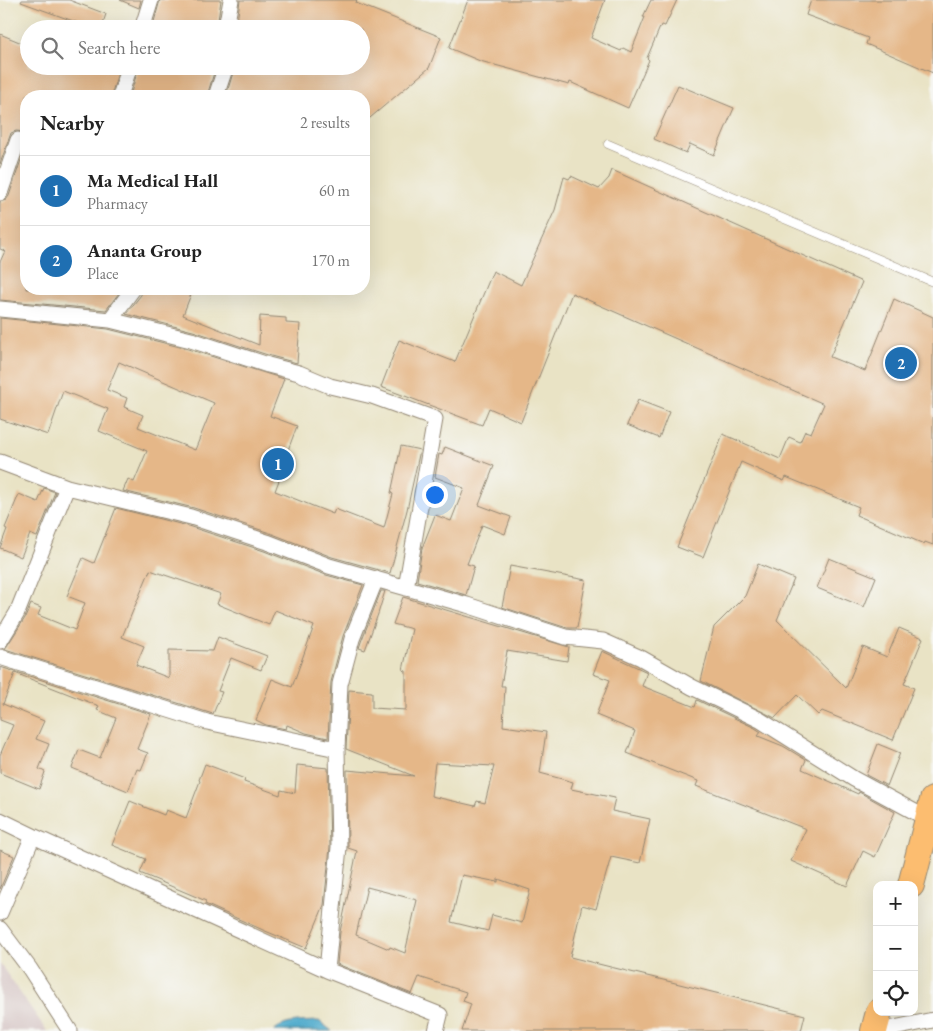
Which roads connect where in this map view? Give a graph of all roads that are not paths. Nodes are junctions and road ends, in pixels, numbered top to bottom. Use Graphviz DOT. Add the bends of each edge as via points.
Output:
graph roads {
  1 [pos="150,0"];
  2 [pos="231,0"];
  3 [pos="144,20"];
  4 [pos="228,20"];
  5 [pos="127,75"];
  6 [pos="223,75"];
  7 [pos="122,90"];
  8 [pos="218,90"];
  9 [pos="20,140"];
  10 [pos="608,144"];
  11 [pos="0,193"];
  12 [pos="933,282"];
  13 [pos="129,295"];
  14 [pos="0,309"];
  15 [pos="110,320"];
  16 [pos="0,462"];
  17 [pos="67,487"];
  18 [pos="376,579"];
  19 [pos="406,588"];
  20 [pos="0,641"];
  21 [pos="0,657"];
  22 [pos="337,749"];
  23 [pos="931,810"];
  24 [pos="0,820"];
  25 [pos="33,836"];
  26 [pos="912,881"];
  27 [pos="0,913"];
  28 [pos="0,929"];
  29 [pos="327,970"];
  30 [pos="878,1016"];
  31 [pos="933,1020"];
  32 [pos="70,1031"];
  33 [pos="436,1031"];
  34 [pos="874,1031"];
  35 [pos="879,1031"];
  1 -- 3 [label="street"];
  2 -- 4 [label="street"];
  5 -- 7 [label="street"];
  6 -- 8 [label="street"];
  9 -- 11 [label="street"];
  10 -- 12 [label="lane"];
  13 -- 15 [label="street"];
  14 -- 15 [label="street"];
  15 -- 19 [label="street" via="191,340 435,419"];
  16 -- 17 [label="street"];
  17 -- 18 [label="street" via="191,517 329,566"];
  17 -- 20 [label="street" via="17,613"];
  18 -- 19 [label="street"];
  18 -- 22 [label="street" via="352,639 340,684"];
  19 -- 23 [label="street" via="565,637 604,641 760,720 854,779"];
  21 -- 22 [label="street" via="207,722"];
  22 -- 29 [label="street" via="339,847"];
  23 -- 26 [label="highway"];
  24 -- 25 [label="street"];
  25 -- 27 [label="street"];
  25 -- 29 [label="street"];
  28 -- 32 [label="street"];
  29 -- 33 [label="street" via="440,1015"];
  30 -- 34 [label="highway"];
  31 -- 35 [label="street"];
}
